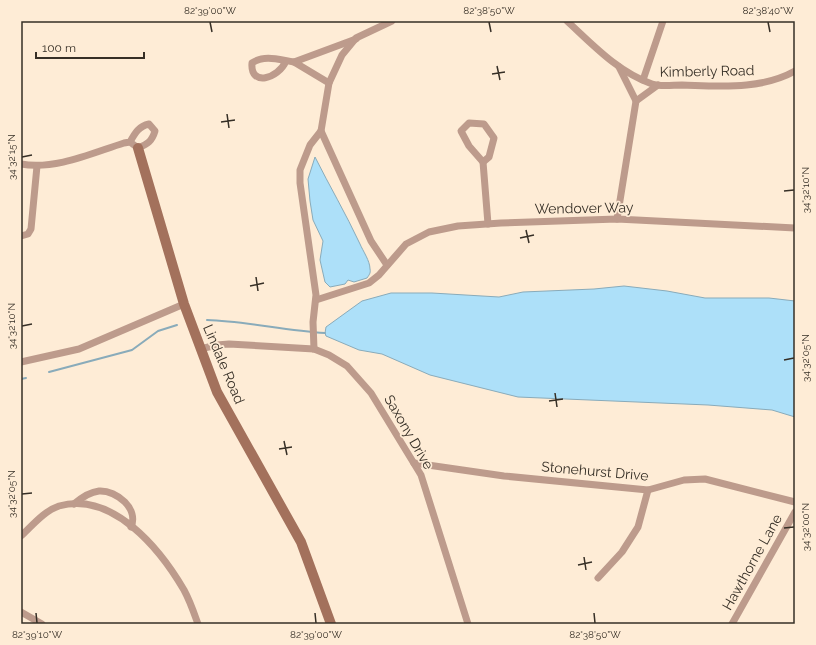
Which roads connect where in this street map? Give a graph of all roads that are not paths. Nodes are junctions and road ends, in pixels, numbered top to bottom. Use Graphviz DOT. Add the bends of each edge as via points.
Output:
graph roads {
  1 [pos="392,21"];
  2 [pos="567,21"];
  3 [pos="663,21"];
  4 [pos="356,38"];
  5 [pos="286,61"];
  6 [pos="294,62"];
  7 [pos="618,66"];
  8 [pos="795,71"];
  9 [pos="643,80"];
  10 [pos="329,83"];
  11 [pos="658,85"];
  12 [pos="636,101"];
  13 [pos="321,131"];
  14 [pos="134,145"];
  15 [pos="483,162"];
  16 [pos="21,164"];
  17 [pos="37,166"];
  18 [pos="21,170"];
  19 [pos="617,219"];
  20 [pos="488,224"];
  21 [pos="795,228"];
  22 [pos="21,236"];
  23 [pos="387,265"];
  24 [pos="316,300"];
  25 [pos="184,304"];
  26 [pos="200,349"];
  27 [pos="314,349"];
  28 [pos="21,362"];
  29 [pos="414,463"];
  30 [pos="648,490"];
  31 [pos="795,502"];
  32 [pos="72,504"];
  33 [pos="795,512"];
  34 [pos="131,527"];
  35 [pos="21,536"];
  36 [pos="598,578"];
  37 [pos="21,612"];
  38 [pos="42,624"];
  39 [pos="198,624"];
  40 [pos="331,624"];
  41 [pos="468,624"];
  42 [pos="732,624"];
  1 -- 4 [label="street"];
  2 -- 7 [label="street, Kimberly Road"];
  3 -- 9 [label="street"];
  4 -- 6 [label="street"];
  4 -- 10 [label="street" via="342,55"];
  5 -- 5 [label="street" via="257,59 252,63 252,69 255,75 271,77 279,73"];
  5 -- 6 [label="street"];
  6 -- 10 [label="street"];
  7 -- 9 [label="street, Kimberly Road"];
  7 -- 12 [label="street"];
  8 -- 11 [label="street, Kimberly Road" via="781,79 756,84"];
  9 -- 11 [label="street, Kimberly Road"];
  10 -- 13 [label="street"];
  11 -- 12 [label="street"];
  12 -- 19 [label="street"];
  13 -- 23 [label="street" via="371,241"];
  13 -- 24 [label="street" via="310,146 300,170"];
  14 -- 17 [label="street" via="56,164"];
  14 -- 25 [label="street, Lindale Road"];
  15 -- 15 [label="street" via="469,146 461,131 469,123 484,124 494,138 489,157"];
  15 -- 20 [label="street"];
  16 -- 17 [label="street"];
  16 -- 18 [label="street"];
  17 -- 22 [label="street" via="31,228 28,234"];
  19 -- 20 [label="street, Wendover Way"];
  19 -- 21 [label="street, Wendover Way"];
  20 -- 23 [label="street, Wendover Way" via="458,226 429,232 406,244"];
  23 -- 24 [label="street, Wendover Way" via="369,283"];
  24 -- 27 [label="street"];
  25 -- 26 [label="street, Lindale Road"];
  25 -- 28 [label="street" via="79,350"];
  26 -- 27 [label="street" via="217,344"];
  26 -- 40 [label="street, Lindale Road" via="217,392 301,542"];
  27 -- 29 [label="street, Saxony Drive" via="347,366 371,393"];
  29 -- 30 [label="street, Stonehurst Drive" via="504,476"];
  29 -- 41 [label="street, Saxony Drive" via="421,475"];
  30 -- 31 [label="street, Stonehurst Drive" via="684,480 705,479"];
  30 -- 36 [label="street" via="638,527 622,552"];
  32 -- 34 [label="street" via="99,507 119,517"];
  32 -- 34 [label="street" via="100,491 117,494 127,503 134,522"];
  32 -- 35 [label="street" via="58,507 40,517"];
  33 -- 42 [label="street, Hawthorne Lane"];
  34 -- 39 [label="street" via="164,561 184,592"];
  37 -- 38 [label="street"];
}
